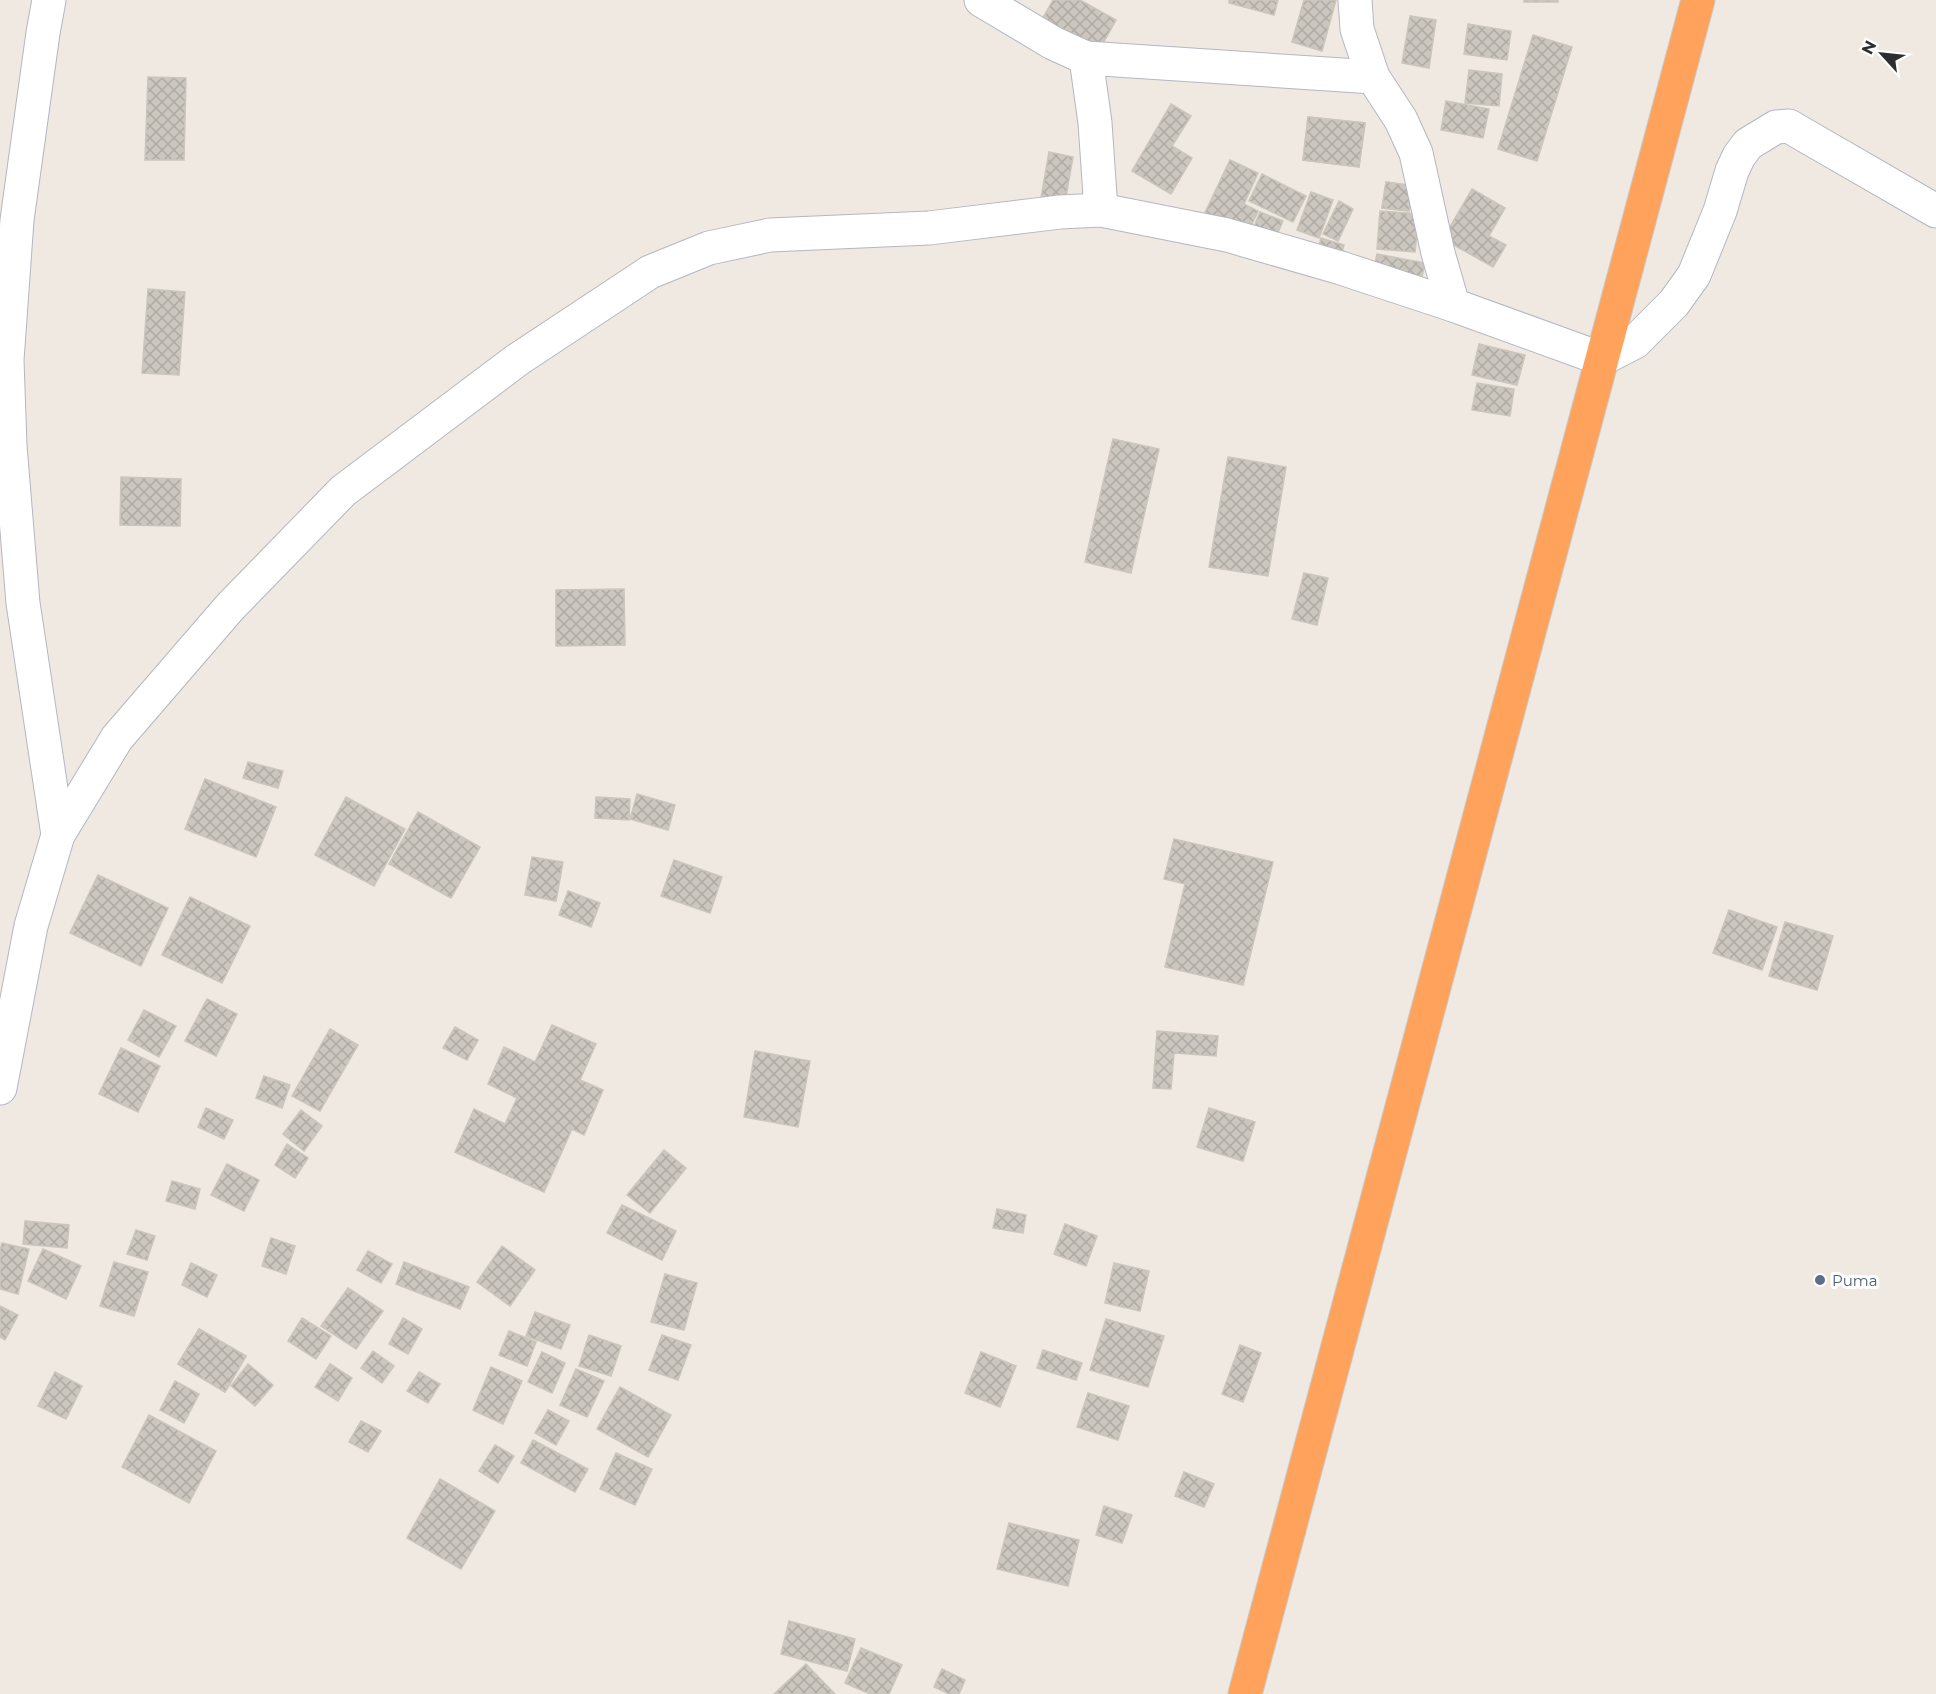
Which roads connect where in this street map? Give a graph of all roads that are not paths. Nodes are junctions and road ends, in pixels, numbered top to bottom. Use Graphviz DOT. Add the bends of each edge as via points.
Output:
graph roads {
  1 [pos="49,0"];
  2 [pos="981,0"];
  3 [pos="1355,0"];
  4 [pos="1698,0"];
  5 [pos="1086,58"];
  6 [pos="1373,77"];
  7 [pos="1101,210"];
  8 [pos="1936,211"];
  9 [pos="1453,305"];
  10 [pos="1602,359"];
  11 [pos="58,835"];
  12 [pos="0,1088"];
  13 [pos="1245,1694"];
  1 -- 11 [label="street" via="17,220 7,360 23,603"];
  2 -- 5 [label="street"];
  3 -- 6 [label="street" via="1357,28"];
  4 -- 10 [label="highway"];
  5 -- 6 [label="street"];
  5 -- 7 [label="street"];
  6 -- 9 [label="street" via="1401,120 1416,153"];
  7 -- 9 [label="street" via="1227,236"];
  7 -- 11 [label="street" via="929,228 770,235 709,248 650,272 517,360 343,491 230,607 117,738"];
  8 -- 10 [label="street" via="1789,126 1776,128 1748,144 1738,156 1694,275 1674,303 1635,342"];
  9 -- 10 [label="street"];
  10 -- 13 [label="highway"];
  11 -- 12 [label="street" via="31,926"];
}
